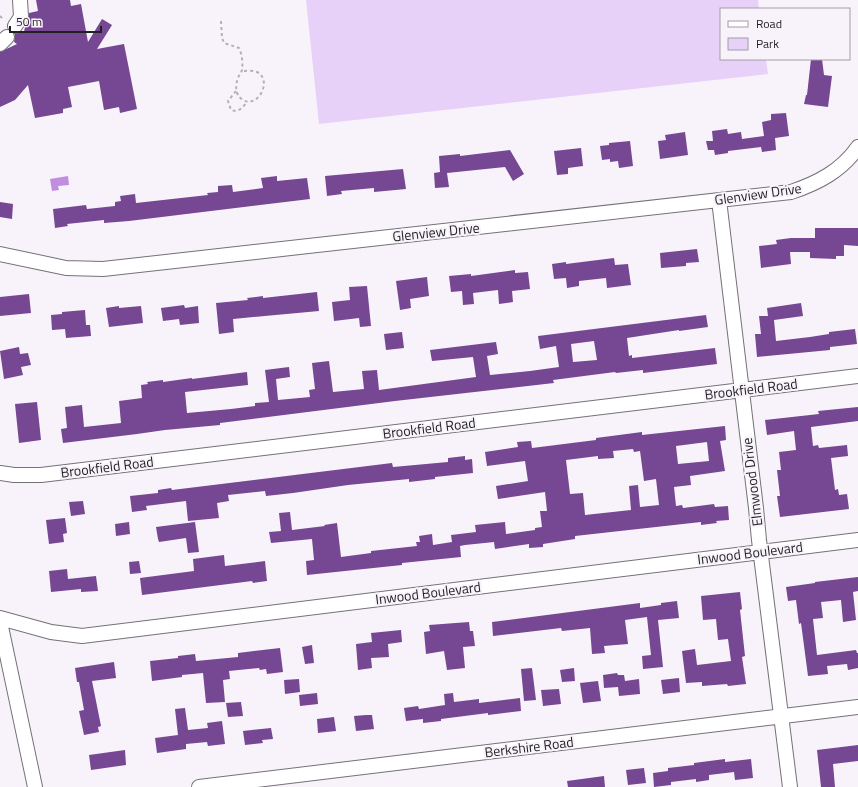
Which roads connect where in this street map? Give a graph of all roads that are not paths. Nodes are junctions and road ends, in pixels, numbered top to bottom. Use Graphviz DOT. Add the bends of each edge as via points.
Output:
graph roads {
  1 [pos="20,0"];
  2 [pos="7,36"];
  3 [pos="857,152"];
  4 [pos="719,200"];
  5 [pos="0,254"];
  6 [pos="858,376"];
  7 [pos="741,390"];
  8 [pos="0,473"];
  9 [pos="858,540"];
  10 [pos="760,552"];
  11 [pos="0,618"];
  12 [pos="0,622"];
  13 [pos="858,706"];
  14 [pos="781,716"];
  15 [pos="35,787"];
  16 [pos="199,787"];
  17 [pos="790,787"];
  1 -- 2 [label="street" via="21,17"];
  3 -- 4 [label="street, Glenview Drive" via="826,178 809,186 791,192"];
  4 -- 5 [label="street, Glenview Drive" via="103,269 66,268"];
  4 -- 7 [label="street, Elmwood Drive"];
  6 -- 7 [label="street, Brookfield Road"];
  7 -- 8 [label="street, Brookfield Road" via="41,475"];
  7 -- 10 [label="street, Elmwood Drive"];
  9 -- 10 [label="street, Inwood Boulevard"];
  10 -- 11 [label="street, Inwood Boulevard" via="82,636 51,632"];
  10 -- 14 [label="street, Elmwood Drive"];
  12 -- 15 [label="street"];
  13 -- 14 [label="street, Berkshire Road"];
  14 -- 16 [label="street, Berkshire Road"];
  14 -- 17 [label="street, Elmwood Drive"];
}
